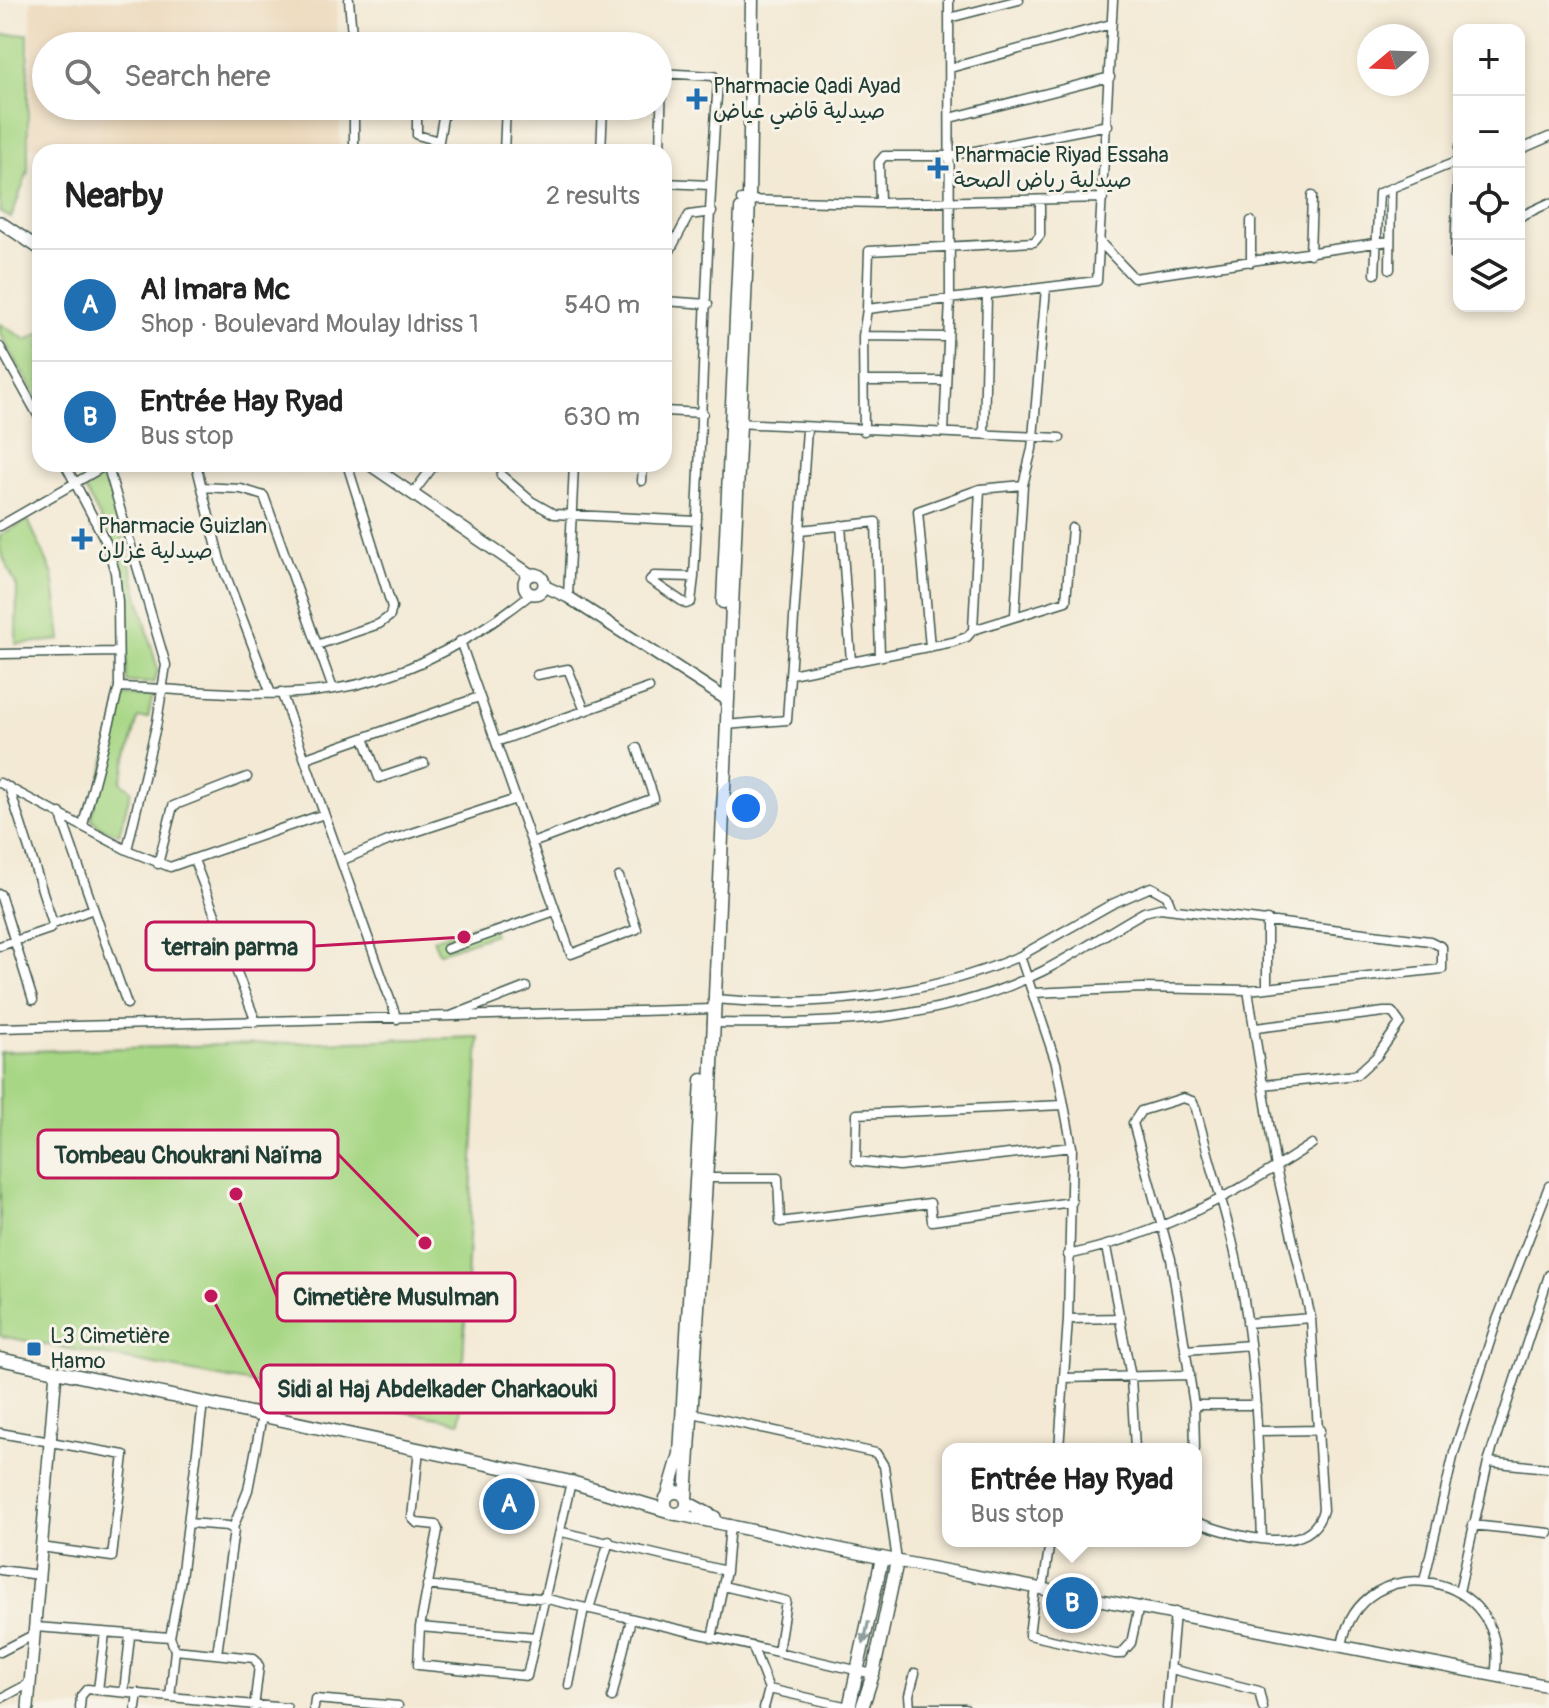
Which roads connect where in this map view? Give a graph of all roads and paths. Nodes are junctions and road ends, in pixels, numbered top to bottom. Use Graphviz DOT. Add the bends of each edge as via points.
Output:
graph roads {
  1 [pos="349,0"];
  2 [pos="743,0"];
  3 [pos="752,0"];
  4 [pos="949,0"];
  5 [pos="1019,0"];
  6 [pos="1113,0"];
  7 [pos="949,18"];
  8 [pos="1111,24"];
  9 [pos="352,32"];
  10 [pos="950,68"];
  11 [pos="672,74"];
  12 [pos="1110,77"];
  13 [pos="950,118"];
  14 [pos="354,120"];
  15 [pos="417,120"];
  16 [pos="443,120"];
  17 [pos="505,120"];
  18 [pos="602,120"];
  19 [pos="660,120"];
  20 [pos="1108,125"];
  21 [pos="1549,137"];
  22 [pos="439,141"];
  23 [pos="354,144"];
  24 [pos="438,144"];
  25 [pos="504,144"];
  26 [pos="601,144"];
  27 [pos="660,144"];
  28 [pos="1525,147"];
  29 [pos="949,156"];
  30 [pos="1453,163"];
  31 [pos="672,183"];
  32 [pos="710,185"];
  33 [pos="1391,188"];
  34 [pos="1312,196"];
  35 [pos="1103,198"];
  36 [pos="745,200"];
  37 [pos="949,202"];
  38 [pos="1040,202"];
  39 [pos="880,203"];
  40 [pos="1549,203"];
  41 [pos="712,212"];
  42 [pos="1525,214"];
  43 [pos="1251,221"];
  44 [pos="0,222"];
  45 [pos="1389,241"];
  46 [pos="1100,242"];
  47 [pos="32,244"];
  48 [pos="1375,245"];
  49 [pos="950,248"];
  50 [pos="672,250"];
  51 [pos="1310,254"];
  52 [pos="1251,262"];
  53 [pos="1390,269"];
  54 [pos="1375,274"];
  55 [pos="1046,288"];
  56 [pos="987,295"];
  57 [pos="950,299"];
  58 [pos="672,302"];
  59 [pos="708,304"];
  60 [pos="867,309"];
  61 [pos="863,336"];
  62 [pos="946,337"];
  63 [pos="0,347"];
  64 [pos="866,381"];
  65 [pos="945,381"];
  66 [pos="32,405"];
  67 [pos="672,411"];
  68 [pos="703,413"];
  69 [pos="735,423"];
  70 [pos="807,429"];
  71 [pos="864,431"];
  72 [pos="944,432"];
  73 [pos="984,433"];
  74 [pos="1034,436"];
  75 [pos="1060,438"];
  76 [pos="69,472"];
  77 [pos="93,472"];
  78 [pos="110,472"];
  79 [pos="198,472"];
  80 [pos="350,472"];
  81 [pos="381,472"];
  82 [pos="429,472"];
  83 [pos="574,472"];
  84 [pos="643,472"];
  85 [pos="501,475"];
  86 [pos="642,481"];
  87 [pos="75,482"];
  88 [pos="1023,485"];
  89 [pos="202,487"];
  90 [pos="980,489"];
  91 [pos="413,493"];
  92 [pos="572,515"];
  93 [pos="697,521"];
  94 [pos="841,525"];
  95 [pos="0,526"];
  96 [pos="1072,528"];
  97 [pos="800,530"];
  98 [pos="531,575"];
  99 [pos="694,577"];
  100 [pos="544,586"];
  101 [pos="531,594"];
  102 [pos="568,597"];
  103 [pos="1015,615"];
  104 [pos="973,630"];
  105 [pos="460,641"];
  106 [pos="317,645"];
  107 [pos="930,647"];
  108 [pos="118,652"];
  109 [pos="0,654"];
  110 [pos="880,656"];
  111 [pos="851,661"];
  112 [pos="791,674"];
  113 [pos="537,675"];
  114 [pos="119,687"];
  115 [pos="161,688"];
  116 [pos="649,688"];
  117 [pos="333,689"];
  118 [pos="270,691"];
  119 [pos="281,692"];
  120 [pos="479,697"];
  121 [pos="722,697"];
  122 [pos="585,711"];
  123 [pos="725,725"];
  124 [pos="364,738"];
  125 [pos="496,742"];
  126 [pos="637,748"];
  127 [pos="306,758"];
  128 [pos="424,763"];
  129 [pos="247,777"];
  130 [pos="4,785"];
  131 [pos="516,799"];
  132 [pos="718,802"];
  133 [pos="60,813"];
  134 [pos="324,814"];
  135 [pos="83,825"];
  136 [pos="532,843"];
  137 [pos="127,850"];
  138 [pos="194,860"];
  139 [pos="343,860"];
  140 [pos="158,864"];
  141 [pos="619,877"];
  142 [pos="0,894"];
  143 [pos="93,909"];
  144 [pos="1172,909"];
  145 [pos="555,911"];
  146 [pos="1267,920"];
  147 [pos="53,924"];
  148 [pos="292,939"];
  149 [pos="15,941"];
  150 [pos="0,946"];
  151 [pos="447,949"];
  152 [pos="1020,956"];
  153 [pos="231,961"];
  154 [pos="1027,977"];
  155 [pos="526,987"];
  156 [pos="1267,988"];
  157 [pos="1248,990"];
  158 [pos="1033,993"];
  159 [pos="33,1000"];
  160 [pos="127,1004"];
  161 [pos="710,1006"];
  162 [pos="446,1018"];
  163 [pos="397,1019"];
  164 [pos="256,1022"];
  165 [pos="712,1023"];
  166 [pos="0,1028"];
  167 [pos="1256,1028"];
  168 [pos="1263,1085"];
  169 [pos="1064,1105"];
  170 [pos="1312,1144"];
  171 [pos="1072,1147"];
  172 [pos="1276,1168"];
  173 [pos="702,1178"];
  174 [pos="1549,1186"];
  175 [pos="1220,1201"];
  176 [pos="1072,1202"];
  177 [pos="1161,1228"];
  178 [pos="1106,1247"];
  179 [pos="1068,1255"];
  180 [pos="1549,1275"];
  181 [pos="1121,1318"];
  182 [pos="1311,1318"];
  183 [pos="1068,1319"];
  184 [pos="1247,1323"];
  185 [pos="1250,1345"];
  186 [pos="1186,1350"];
  187 [pos="0,1359"];
  188 [pos="56,1371"];
  189 [pos="1190,1375"];
  190 [pos="1131,1377"];
  191 [pos="1064,1378"];
  192 [pos="203,1403"];
  193 [pos="1194,1405"];
  194 [pos="1256,1405"];
  195 [pos="688,1412"];
  196 [pos="262,1416"];
  197 [pos="1320,1430"];
  198 [pos="1258,1431"];
  199 [pos="0,1433"];
  200 [pos="51,1441"];
  201 [pos="1059,1443"];
  202 [pos="1135,1443"];
  203 [pos="1195,1443"];
  204 [pos="419,1449"];
  205 [pos="1488,1462"];
  206 [pos="1549,1468"];
  207 [pos="571,1482"];
  208 [pos="667,1496"];
  209 [pos="622,1497"];
  210 [pos="687,1500"];
  211 [pos="672,1513"];
  212 [pos="188,1523"];
  213 [pos="731,1524"];
  214 [pos="1202,1524"];
  215 [pos="1472,1525"];
  216 [pos="233,1528"];
  217 [pos="562,1532"];
  218 [pos="1549,1533"];
  219 [pos="893,1536"];
  220 [pos="1262,1539"];
  221 [pos="609,1541"];
  222 [pos="41,1547"];
  223 [pos="1049,1547"];
  224 [pos="882,1558"];
  225 [pos="897,1561"];
  226 [pos="0,1570"];
  227 [pos="726,1571"];
  228 [pos="39,1575"];
  229 [pos="1424,1581"];
  230 [pos="427,1585"];
  231 [pos="723,1586"];
  232 [pos="1039,1588"];
  233 [pos="1459,1592"];
  234 [pos="547,1599"];
  235 [pos="1139,1606"];
  236 [pos="586,1609"];
  237 [pos="1175,1612"];
  238 [pos="631,1619"];
  239 [pos="420,1627"];
  240 [pos="34,1631"];
  241 [pos="105,1633"];
  242 [pos="130,1636"];
  243 [pos="170,1637"];
  244 [pos="536,1637"];
  245 [pos="712,1638"];
  246 [pos="1342,1645"];
  247 [pos="753,1648"];
  248 [pos="175,1650"];
  249 [pos="0,1652"];
  250 [pos="778,1652"];
  251 [pos="217,1654"];
  252 [pos="859,1669"];
  253 [pos="1171,1669"];
  254 [pos="915,1673"];
  255 [pos="873,1674"];
  256 [pos="1495,1676"];
  257 [pos="30,1683"];
  258 [pos="569,1685"];
  259 [pos="1549,1686"];
  260 [pos="769,1689"];
  261 [pos="98,1690"];
  262 [pos="124,1692"];
  263 [pos="138,1693"];
  264 [pos="170,1697"];
  265 [pos="612,1697"];
  266 [pos="0,1699"];
  267 [pos="183,1703"];
  268 [pos="802,1703"];
  269 [pos="398,1706"];
  270 [pos="254,1707"];
  271 [pos="28,1708"];
  272 [pos="80,1708"];
  273 [pos="136,1708"];
  274 [pos="287,1708"];
  275 [pos="314,1708"];
  276 [pos="764,1708"];
  277 [pos="851,1708"];
  278 [pos="862,1708"];
  279 [pos="910,1708"];
  280 [pos="939,1708"];
  281 [pos="965,1708"];
  282 [pos="1167,1708"];
  283 [pos="1263,1708"];
  1 -- 9 [label="street"];
  2 -- 36 [label="main road"];
  3 -- 36 [label="main road"];
  4 -- 7 [label="street"];
  5 -- 7 [label="street"];
  6 -- 8 [label="street"];
  7 -- 10 [label="street"];
  8 -- 10 [label="street"];
  8 -- 12 [label="street"];
  10 -- 13 [label="street"];
  11 -- 32 [label="street" via="718,79"];
  12 -- 13 [label="street"];
  12 -- 20 [label="street"];
  13 -- 29 [label="street"];
  14 -- 23 [label="street"];
  15 -- 22 [label="street" via="417,135"];
  16 -- 22 [label="street"];
  17 -- 25 [label="street"];
  18 -- 26 [label="street"];
  19 -- 27 [label="street"];
  20 -- 29 [label="street"];
  20 -- 35 [label="street"];
  21 -- 28 [label="street"];
  22 -- 24 [label="street"];
  29 -- 37 [label="street"];
  29 -- 39 [label="street" via="880,158"];
  30 -- 33 [label="street"];
  31 -- 32 [label="street"];
  32 -- 41 [label="street"];
  33 -- 45 [label="street"];
  33 -- 48 [label="street" via="1377,196"];
  34 -- 51 [label="street"];
  35 -- 38 [label="street"];
  35 -- 46 [label="street"];
  36 -- 39 [label="street"];
  36 -- 69 [label="main road"];
  37 -- 38 [label="street"];
  37 -- 39 [label="street"];
  37 -- 49 [label="street"];
  38 -- 49 [label="street" via="1040,235 1034,242"];
  40 -- 42 [label="street"];
  41 -- 50 [label="street" via="689,215"];
  41 -- 59 [label="street"];
  43 -- 52 [label="street"];
  44 -- 47 [label="street"];
  45 -- 48 [label="street"];
  45 -- 53 [label="street"];
  46 -- 52 [label="street" via="1134,278"];
  46 -- 55 [label="street" via="1097,281"];
  48 -- 51 [label="street"];
  48 -- 54 [label="street"];
  49 -- 57 [label="street"];
  49 -- 60 [label="street" via="869,251"];
  51 -- 52 [label="street"];
  55 -- 56 [label="street"];
  55 -- 74 [label="street"];
  56 -- 57 [label="street"];
  56 -- 73 [label="street"];
  57 -- 60 [label="street"];
  57 -- 62 [label="street"];
  58 -- 59 [label="street"];
  59 -- 68 [label="street"];
  60 -- 61 [label="street"];
  61 -- 62 [label="street"];
  61 -- 64 [label="street"];
  62 -- 65 [label="street"];
  63 -- 66 [label="street"];
  64 -- 65 [label="street"];
  64 -- 71 [label="street"];
  65 -- 72 [label="street"];
  67 -- 68 [label="street"];
  68 -- 93 [label="street"];
  69 -- 70 [label="street"];
  69 -- 121 [label="main road"];
  70 -- 71 [label="street"];
  70 -- 97 [label="street"];
  71 -- 72 [label="street"];
  72 -- 73 [label="street"];
  73 -- 74 [label="street"];
  74 -- 75 [label="street"];
  74 -- 88 [label="street"];
  76 -- 87 [label="street"];
  77 -- 87 [label="street"];
  78 -- 115 [label="street" via="166,665"];
  79 -- 89 [label="street"];
  80 -- 106 [label="street" via="392,607 379,624"];
  81 -- 91 [label="street"];
  82 -- 91 [label="street"];
  83 -- 92 [label="street"];
  84 -- 86 [label="street"];
  85 -- 92 [label="street" via="544,509"];
  87 -- 95 [label="street"];
  87 -- 108 [label="street" via="115,572"];
  88 -- 90 [label="street"];
  88 -- 103 [label="street"];
  89 -- 106 [label="street" via="264,496"];
  89 -- 118 [label="street" via="220,560"];
  90 -- 104 [label="street"];
  90 -- 107 [label="street" via="918,511"];
  91 -- 98 [label="street"];
  92 -- 93 [label="street"];
  92 -- 102 [label="street"];
  93 -- 99 [label="street"];
  94 -- 97 [label="street"];
  94 -- 110 [label="street" via="876,522"];
  94 -- 111 [label="street"];
  96 -- 103 [label="street" via="1066,601"];
  97 -- 112 [label="street"];
  98 -- 100 [label="street" via="541,577"];
  98 -- 101 [label="street" via="524,586"];
  99 -- 99 [label="street" via="689,605 650,580 654,576"];
  100 -- 101 [label="street"];
  100 -- 102 [label="street"];
  101 -- 105 [label="street"];
  102 -- 121 [label="street"];
  103 -- 104 [label="street"];
  104 -- 107 [label="street" via="963,639"];
  105 -- 117 [label="street" via="410,668"];
  105 -- 120 [label="street"];
  106 -- 117 [label="street"];
  107 -- 110 [label="street"];
  108 -- 109 [label="street"];
  108 -- 114 [label="street"];
  110 -- 111 [label="street"];
  111 -- 112 [label="street"];
  112 -- 123 [label="street" via="787,720"];
  113 -- 122 [label="street" via="568,669"];
  114 -- 115 [label="street"];
  114 -- 135 [label="street"];
  115 -- 118 [label="street"];
  115 -- 137 [label="street"];
  116 -- 122 [label="street"];
  117 -- 119 [label="street"];
  118 -- 119 [label="street"];
  119 -- 127 [label="street"];
  120 -- 124 [label="street"];
  120 -- 125 [label="street"];
  121 -- 123 [label="main road"];
  121 -- 132 [label="main road"];
  122 -- 125 [label="street"];
  123 -- 132 [label="main road"];
  124 -- 127 [label="street"];
  124 -- 128 [label="street" via="379,778"];
  125 -- 131 [label="street"];
  126 -- 136 [label="street" via="654,798"];
  127 -- 134 [label="street"];
  129 -- 140 [label="street" via="173,806"];
  130 -- 133 [label="street"];
  130 -- 147 [label="street"];
  131 -- 136 [label="street"];
  131 -- 139 [label="street"];
  132 -- 161 [label="main road"];
  133 -- 135 [label="street"];
  133 -- 143 [label="street"];
  134 -- 138 [label="street"];
  134 -- 139 [label="street"];
  135 -- 137 [label="street"];
  136 -- 145 [label="street"];
  137 -- 140 [label="street"];
  138 -- 140 [label="street" via="170,867"];
  138 -- 153 [label="street"];
  139 -- 163 [label="street"];
  141 -- 145 [label="street" via="637,924 633,932 571,954"];
  142 -- 149 [label="street"];
  143 -- 147 [label="street"];
  143 -- 160 [label="street"];
  144 -- 146 [label="street"];
  144 -- 152 [label="street" via="1167,896 1151,887"];
  144 -- 154 [label="street" via="1144,912"];
  145 -- 151 [label="street"];
  146 -- 156 [label="street"];
  146 -- 156 [label="street" via="1430,941 1444,953 1442,969"];
  147 -- 149 [label="street"];
  148 -- 153 [label="street"];
  149 -- 150 [label="street"];
  149 -- 159 [label="street"];
  152 -- 154 [label="street"];
  152 -- 161 [label="street" via="985,971 900,991"];
  153 -- 164 [label="street"];
  154 -- 158 [label="street"];
  154 -- 165 [label="street" via="903,1016 812,1025"];
  155 -- 162 [label="street"];
  156 -- 157 [label="street"];
  157 -- 158 [label="street"];
  157 -- 167 [label="street"];
  158 -- 169 [label="street"];
  161 -- 162 [label="street"];
  161 -- 165 [label="main road"];
  161 -- 173 [label="main road"];
  162 -- 163 [label="street"];
  163 -- 164 [label="street"];
  164 -- 166 [label="street"];
  165 -- 173 [label="main road"];
  167 -- 168 [label="street"];
  167 -- 168 [label="street" via="1384,1012 1392,1012 1400,1023 1356,1075"];
  168 -- 172 [label="street"];
  169 -- 171 [label="street"];
  169 -- 171 [label="street" via="857,1114 856,1161 899,1166"];
  170 -- 172 [label="street"];
  171 -- 176 [label="street"];
  172 -- 175 [label="street"];
  172 -- 182 [label="street"];
  173 -- 176 [label="street" via="778,1178 780,1222 930,1203 932,1221"];
  173 -- 195 [label="main road"];
  174 -- 229 [label="street" via="1497,1320 1454,1453"];
  175 -- 177 [label="street"];
  175 -- 177 [label="street" via="1192,1101 1183,1098 1141,1111 1135,1116 1134,1131"];
  175 -- 184 [label="street"];
  176 -- 179 [label="street"];
  177 -- 178 [label="street"];
  177 -- 186 [label="street"];
  178 -- 179 [label="street"];
  178 -- 181 [label="street"];
  179 -- 183 [label="street"];
  180 -- 205 [label="street"];
  181 -- 183 [label="street"];
  181 -- 190 [label="street"];
  182 -- 184 [label="street"];
  182 -- 197 [label="street"];
  183 -- 191 [label="street"];
  184 -- 185 [label="street"];
  185 -- 186 [label="street"];
  185 -- 194 [label="street"];
  186 -- 189 [label="street"];
  187 -- 188 [label="main road"];
  188 -- 192 [label="main road"];
  188 -- 200 [label="street"];
  189 -- 190 [label="street"];
  189 -- 193 [label="street"];
  190 -- 191 [label="street"];
  190 -- 202 [label="street"];
  191 -- 201 [label="street"];
  192 -- 196 [label="main road"];
  192 -- 212 [label="street"];
  193 -- 194 [label="street"];
  193 -- 203 [label="street"];
  194 -- 198 [label="street"];
  195 -- 208 [label="main road"];
  195 -- 210 [label="main road"];
  195 -- 219 [label="street" via="876,1453 884,1466"];
  196 -- 204 [label="main road"];
  196 -- 216 [label="street" via="248,1490"];
  197 -- 198 [label="street"];
  197 -- 220 [label="street" via="1321,1519 1295,1538"];
  198 -- 220 [label="street"];
  199 -- 200 [label="street"];
  200 -- 222 [label="street"];
  200 -- 222 [label="street" via="120,1452 126,1459 112,1557"];
  204 -- 207 [label="main road"];
  204 -- 230 [label="street" via="412,1518 438,1530"];
  205 -- 206 [label="street"];
  205 -- 215 [label="street"];
  207 -- 209 [label="main road"];
  207 -- 217 [label="street"];
  208 -- 209 [label="main road"];
  208 -- 210 [label="main road" via="678,1492"];
  208 -- 211 [label="main road"];
  209 -- 211 [label="main road"];
  210 -- 211 [label="main road" via="685,1510"];
  210 -- 213 [label="street"];
  211 -- 213 [label="street"];
  212 -- 216 [label="street"];
  212 -- 243 [label="street"];
  213 -- 224 [label="street"];
  213 -- 227 [label="street"];
  214 -- 220 [label="street"];
  215 -- 218 [label="street"];
  215 -- 233 [label="street"];
  216 -- 251 [label="street"];
  217 -- 221 [label="street"];
  217 -- 234 [label="street"];
  219 -- 224 [label="street"];
  219 -- 225 [label="street"];
  221 -- 227 [label="street"];
  221 -- 236 [label="street"];
  222 -- 228 [label="street"];
  223 -- 232 [label="street"];
  224 -- 225 [label="main road"];
  224 -- 252 [label="main road, one-way"];
  225 -- 232 [label="street"];
  225 -- 255 [label="main road"];
  226 -- 228 [label="street"];
  227 -- 231 [label="street"];
  228 -- 240 [label="street"];
  229 -- 233 [label="street"];
  229 -- 246 [label="street" via="1394,1584 1372,1596 1355,1614"];
  230 -- 234 [label="street"];
  230 -- 239 [label="street"];
  231 -- 245 [label="street"];
  231 -- 250 [label="street" via="786,1601"];
  232 -- 235 [label="street"];
  232 -- 235 [label="street" via="1029,1635 1115,1654 1129,1648"];
  233 -- 256 [label="street" via="1484,1614 1494,1637"];
  234 -- 236 [label="street"];
  234 -- 244 [label="street"];
  235 -- 237 [label="street"];
  236 -- 238 [label="street"];
  236 -- 258 [label="street"];
  237 -- 246 [label="street"];
  237 -- 253 [label="street"];
  238 -- 245 [label="street"];
  238 -- 265 [label="street"];
  239 -- 244 [label="street"];
  239 -- 244 [label="street" via="418,1665 523,1676"];
  240 -- 241 [label="street"];
  240 -- 249 [label="street"];
  240 -- 257 [label="street"];
  241 -- 242 [label="street"];
  241 -- 261 [label="street"];
  242 -- 243 [label="street"];
  242 -- 262 [label="street"];
  243 -- 248 [label="street"];
  245 -- 247 [label="street"];
  246 -- 256 [label="street"];
  247 -- 250 [label="street"];
  247 -- 260 [label="street"];
  248 -- 251 [label="street"];
  248 -- 264 [label="street"];
  250 -- 252 [label="street"];
  251 -- 270 [label="street" via="257,1661"];
  252 -- 255 [label="street"];
  252 -- 277 [label="main road"];
  253 -- 282 [label="street"];
  253 -- 283 [label="street" via="1259,1691"];
  254 -- 279 [label="street"];
  255 -- 278 [label="main road"];
  256 -- 259 [label="street"];
  257 -- 266 [label="street"];
  257 -- 271 [label="street"];
  260 -- 268 [label="street"];
  260 -- 276 [label="street"];
  261 -- 262 [label="street"];
  261 -- 272 [label="street" via="83,1691"];
  262 -- 263 [label="street"];
  263 -- 264 [label="street"];
  263 -- 273 [label="street"];
  264 -- 267 [label="street"];
  267 -- 270 [label="street"];
  268 -- 277 [label="street"];
  269 -- 275 [label="street" via="315,1699"];
  270 -- 274 [label="street"];
  279 -- 280 [label="street"];
  280 -- 281 [label="street"];
}
